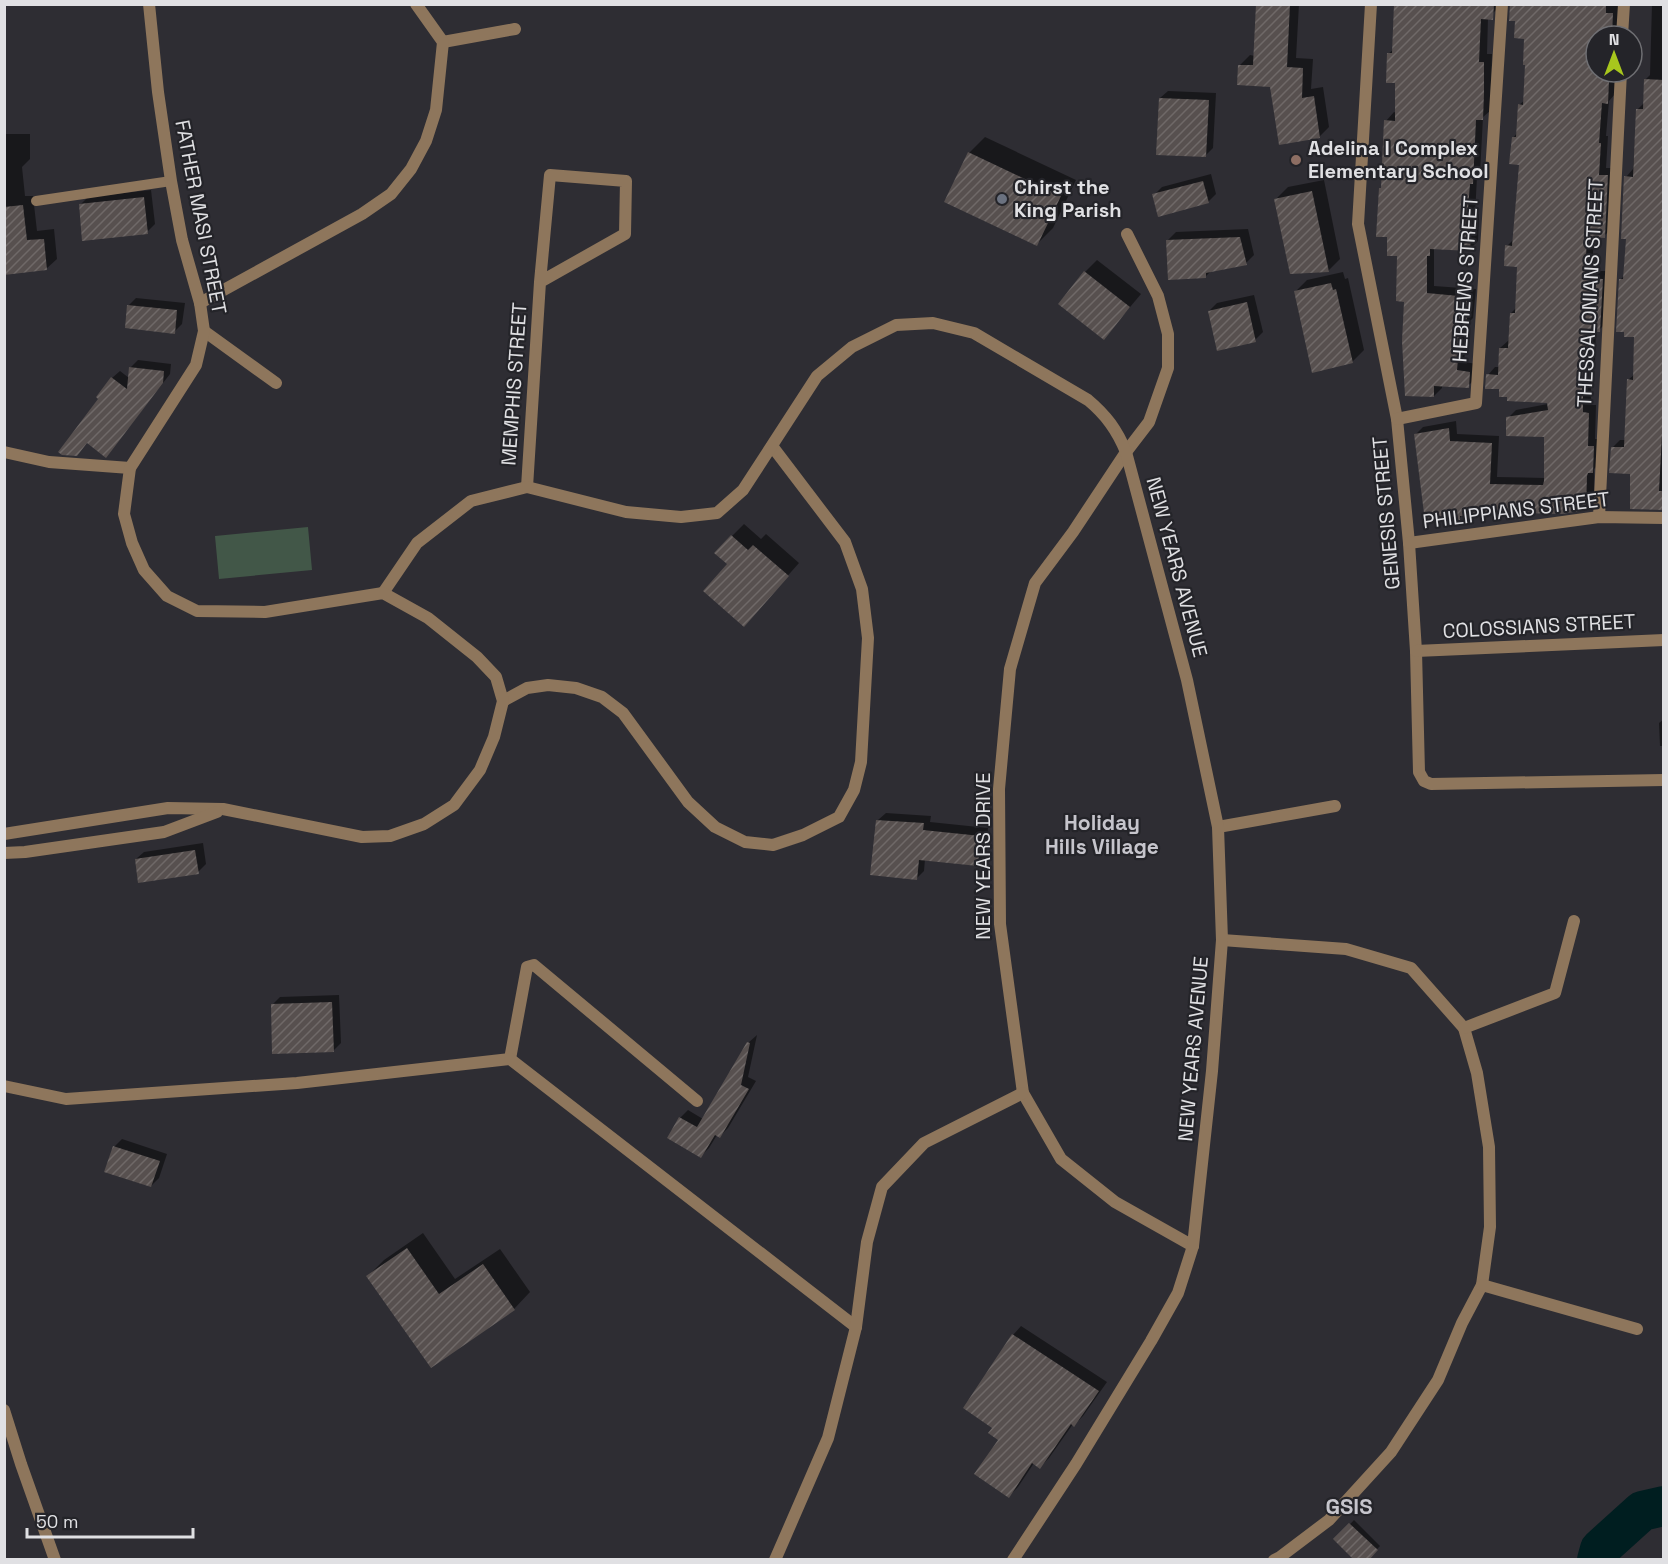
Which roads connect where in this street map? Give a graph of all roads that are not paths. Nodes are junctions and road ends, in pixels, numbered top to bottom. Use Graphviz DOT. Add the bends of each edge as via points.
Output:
graph roads {
  1 [pos="149,4"];
  2 [pos="416,4"];
  3 [pos="1371,4"];
  4 [pos="1502,4"];
  5 [pos="1624,4"];
  6 [pos="1623,24"];
  7 [pos="515,29"];
  8 [pos="443,42"];
  9 [pos="1620,84"];
  10 [pos="171,181"];
  11 [pos="36,201"];
  12 [pos="1127,234"];
  13 [pos="540,282"];
  14 [pos="200,303"];
  15 [pos="204,331"];
  16 [pos="276,383"];
  17 [pos="1397,419"];
  18 [pos="772,446"];
  19 [pos="4,452"];
  20 [pos="1126,452"];
  21 [pos="130,468"];
  22 [pos="527,487"];
  23 [pos="1599,517"];
  24 [pos="1664,518"];
  25 [pos="1409,543"];
  26 [pos="383,593"];
  27 [pos="1664,640"];
  28 [pos="1416,651"];
  29 [pos="503,701"];
  30 [pos="1664,780"];
  31 [pos="1335,806"];
  32 [pos="224,810"];
  33 [pos="1218,827"];
  34 [pos="4,834"];
  35 [pos="4,853"];
  36 [pos="1574,921"];
  37 [pos="1222,940"];
  38 [pos="1464,1028"];
  39 [pos="510,1059"];
  40 [pos="4,1086"];
  41 [pos="1023,1093"];
  42 [pos="697,1101"];
  43 [pos="1194,1246"];
  44 [pos="1482,1285"];
  45 [pos="856,1327"];
  46 [pos="1637,1329"];
  47 [pos="4,1410"];
  48 [pos="55,1560"];
  49 [pos="775,1560"];
  50 [pos="1012,1560"];
  51 [pos="1274,1560"];
  1 -- 10 [label="street, FATHER MASI STREET"];
  2 -- 8 [label="street"];
  3 -- 17 [label="street, GENESIS STREET" via="1358,224"];
  4 -- 17 [label="street, HEBREWS STREET" via="1476,403"];
  5 -- 6 [label="street"];
  7 -- 8 [label="street"];
  8 -- 14 [label="street" via="436,110 426,141 391,194"];
  9 -- 23 [label="street, THESSALONIANS STREET"];
  10 -- 11 [label="lane"];
  10 -- 14 [label="street, FATHER MASI STREET"];
  12 -- 20 [label="street, NEW YEARS DRIVE" via="1158,296 1168,334 1168,368 1149,423"];
  13 -- 13 [label="street, MEMPHIS STREET" via="550,175 626,181 625,234"];
  13 -- 22 [label="street, MEMPHIS STREET"];
  14 -- 15 [label="street, FATHER MASI STREET"];
  15 -- 16 [label="street"];
  15 -- 21 [label="street, FATHER MASI STREET" via="196,364"];
  17 -- 25 [label="street, GENESIS STREET"];
  18 -- 20 [label="street, NEW YEARS AVENUE" via="817,376 852,347 896,326 933,323 974,333 1088,400 1105,414"];
  18 -- 22 [label="street, NEW YEARS AVENUE" via="743,490 717,513 681,517 626,512"];
  18 -- 29 [label="street" via="845,542 862,589 868,638 861,762 854,790 839,816 803,835 773,844 745,842 715,827 688,802 623,713 602,697 576,688 548,685 527,688"];
  19 -- 21 [label="street" via="49,462"];
  20 -- 33 [label="street, NEW YEARS AVENUE" via="1187,680"];
  20 -- 41 [label="street, NEW YEARS DRIVE" via="1035,583 1010,669 999,789 1000,924"];
  21 -- 26 [label="street, FATHER MASI STREET" via="124,514 144,570 167,596 197,611 265,612"];
  22 -- 26 [label="street, NEW YEARS AVENUE" via="471,501 417,543"];
  23 -- 24 [label="street, PHILIPPIANS STREET"];
  23 -- 25 [label="street, PHILIPPIANS STREET"];
  25 -- 28 [label="street, GENESIS STREET"];
  26 -- 29 [label="street" via="428,618 477,657 496,677"];
  27 -- 28 [label="street, COLOSSIANS STREET"];
  28 -- 30 [label="street, GENESIS STREET" via="1419,772 1424,781 1431,784"];
  29 -- 32 [label="street" via="480,770 454,805 424,824 390,836 362,837"];
  31 -- 33 [label="street"];
  32 -- 34 [label="street" via="168,808"];
  32 -- 35 [label="street" via="164,832"];
  33 -- 37 [label="street, NEW YEARS AVENUE"];
  36 -- 38 [label="street" via="1555,993"];
  37 -- 38 [label="street" via="1346,949 1411,968"];
  37 -- 43 [label="street, NEW YEARS AVENUE"];
  38 -- 44 [label="street" via="1477,1073 1489,1147 1490,1227"];
  39 -- 40 [label="street" via="297,1083 66,1100"];
  39 -- 42 [label="street" via="527,967 534,965"];
  39 -- 45 [label="street"];
  41 -- 43 [label="street, NEW YEARS DRIVE" via="1061,1159 1115,1202"];
  41 -- 45 [label="street" via="924,1143 882,1187 867,1242"];
  43 -- 50 [label="street, NEW YEARS AVENUE" via="1178,1293 1151,1341"];
  44 -- 46 [label="street"];
  44 -- 51 [label="street" via="1438,1380 1391,1452 1329,1520"];
  45 -- 49 [label="street" via="828,1438"];
  47 -- 48 [label="street"];
}
